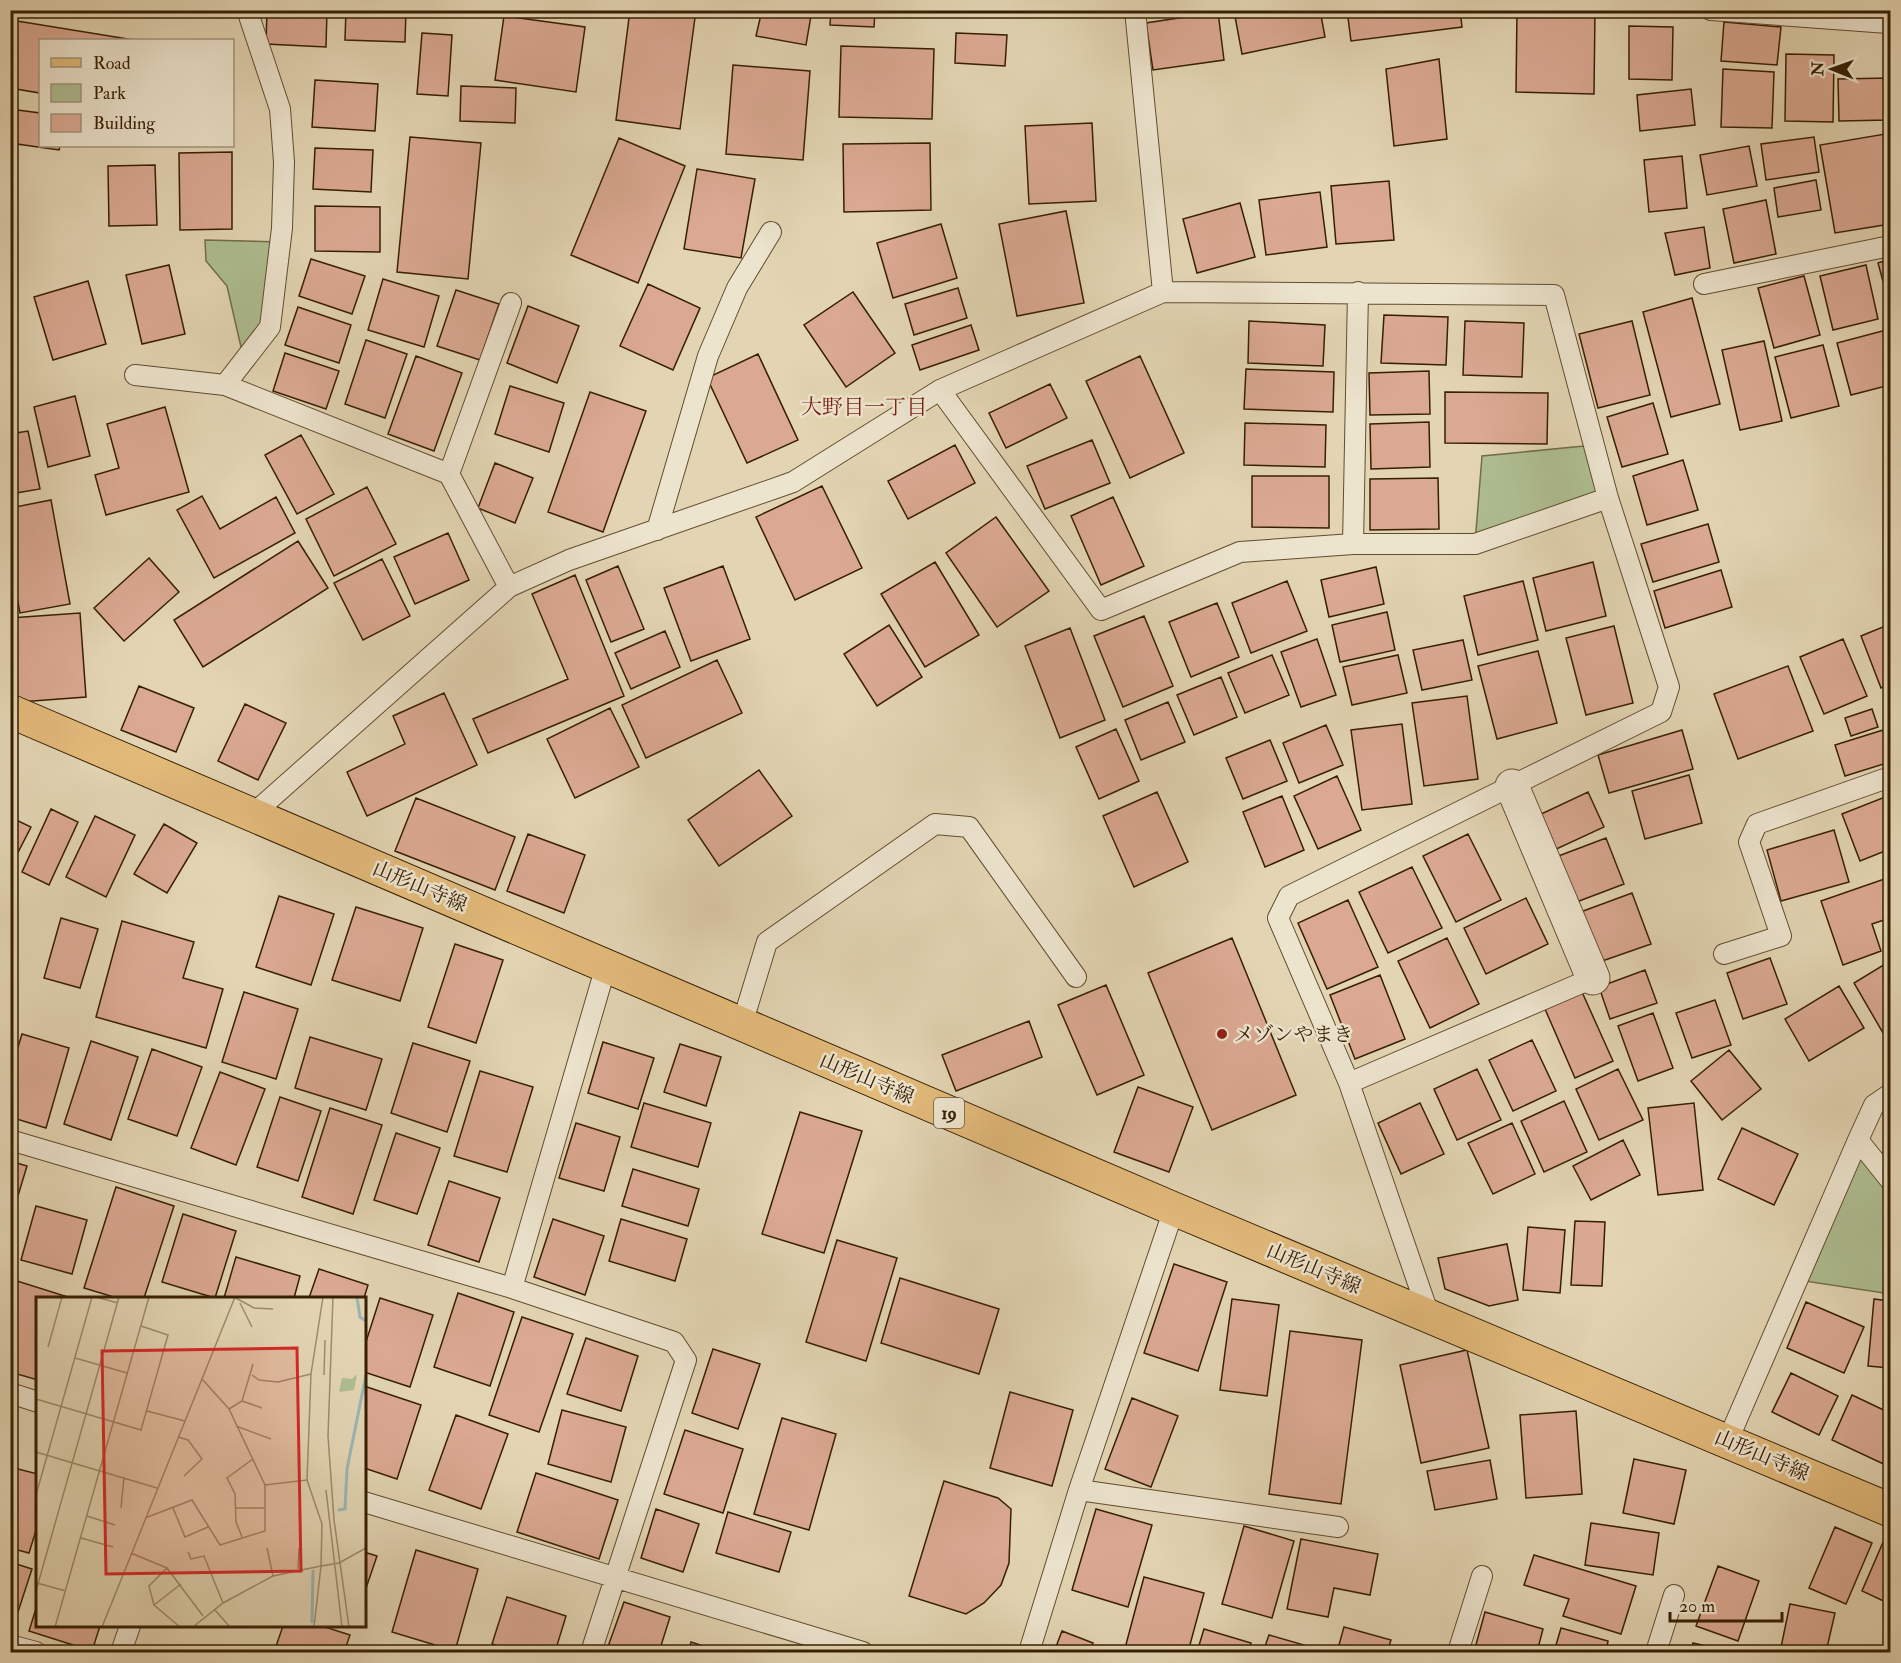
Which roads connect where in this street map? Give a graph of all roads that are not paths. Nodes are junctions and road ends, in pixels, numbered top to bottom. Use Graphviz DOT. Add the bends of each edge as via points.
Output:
graph roads {
  1 [pos="247,10"];
  2 [pos="1135,10"];
  3 [pos="1711,10"];
  4 [pos="1888,25"];
  5 [pos="771,232"];
  6 [pos="1890,246"];
  7 [pos="1704,284"];
  8 [pos="1163,292"];
  9 [pos="1358,292"];
  10 [pos="511,303"];
  11 [pos="135,375"];
  12 [pos="225,385"];
  13 [pos="940,390"];
  14 [pos="449,474"];
  15 [pos="1608,498"];
  16 [pos="657,530"];
  17 [pos="1353,544"];
  18 [pos="509,587"];
  19 [pos="10,711"];
  20 [pos="1890,777"];
  21 [pos="1512,786"];
  22 [pos="253,814"];
  23 [pos="1724,954"];
  24 [pos="606,966"];
  25 [pos="1076,977"];
  26 [pos="1593,978"];
  27 [pos="742,1024"];
  28 [pos="1350,1083"];
  29 [pos="1890,1094"];
  30 [pos="10,1140"];
  31 [pos="1858,1140"];
  32 [pos="1890,1180"];
  33 [pos="1173,1209"];
  34 [pos="512,1288"];
  35 [pos="1429,1315"];
  36 [pos="10,1393"];
  37 [pos="36,1400"];
  38 [pos="1728,1440"];
  39 [pos="1079,1491"];
  40 [pos="366,1503"];
  41 [pos="1890,1510"];
  42 [pos="1338,1527"];
  43 [pos="1482,1576"];
  44 [pos="616,1578"];
  45 [pos="1674,1595"];
  46 [pos="130,1627"];
  47 [pos="10,1645"];
  48 [pos="36,1653"];
  49 [pos="121,1653"];
  50 [pos="591,1653"];
  51 [pos="863,1653"];
  52 [pos="1029,1653"];
  53 [pos="1458,1653"];
  54 [pos="1656,1653"];
  1 -- 12 [label="lane" via="280,109 284,162 282,228 270,327"];
  2 -- 8 [label="lane"];
  3 -- 4 [label="lane"];
  5 -- 16 [label="lane" via="737,288 708,356"];
  6 -- 7 [label="lane"];
  8 -- 9 [label="lane"];
  8 -- 13 [label="lane"];
  9 -- 15 [label="lane" via="1554,295"];
  9 -- 17 [label="lane"];
  10 -- 14 [label="lane"];
  11 -- 12 [label="lane"];
  12 -- 14 [label="lane"];
  13 -- 16 [label="lane" via="793,482"];
  13 -- 17 [label="lane" via="1101,610 1240,552"];
  14 -- 18 [label="lane"];
  15 -- 17 [label="lane" via="1474,544"];
  15 -- 21 [label="lane" via="1669,687 1661,712"];
  16 -- 18 [label="lane" via="568,560"];
  18 -- 22 [label="lane"];
  19 -- 22 [label="main road, 山形山寺線 / 19"];
  20 -- 23 [label="lane" via="1757,824 1749,842 1781,936"];
  21 -- 26 [label="street"];
  21 -- 28 [label="lane" via="1289,897 1278,918"];
  22 -- 24 [label="main road, 山形山寺線 / 19"];
  24 -- 27 [label="main road, 山形山寺線 / 19"];
  24 -- 34 [label="lane"];
  25 -- 27 [label="lane" via="969,827 935,824 767,942"];
  26 -- 28 [label="lane"];
  27 -- 33 [label="main road, 山形山寺線 / 19"];
  28 -- 35 [label="lane"];
  29 -- 31 [label="lane" via="1874,1105"];
  30 -- 34 [label="lane"];
  31 -- 32 [label="lane"];
  31 -- 38 [label="lane"];
  33 -- 35 [label="main road, 山形山寺線 / 19"];
  33 -- 39 [label="lane"];
  34 -- 44 [label="lane" via="674,1341 686,1360"];
  35 -- 38 [label="main road, 山形山寺線 / 19"];
  36 -- 37 [label="lane"];
  38 -- 41 [label="main road, 山形山寺線 / 19"];
  39 -- 42 [label="lane"];
  39 -- 52 [label="lane"];
  40 -- 44 [label="lane"];
  43 -- 53 [label="lane"];
  44 -- 50 [label="lane"];
  44 -- 51 [label="lane"];
  45 -- 54 [label="lane"];
  46 -- 49 [label="lane"];
  47 -- 48 [label="lane"];
}
